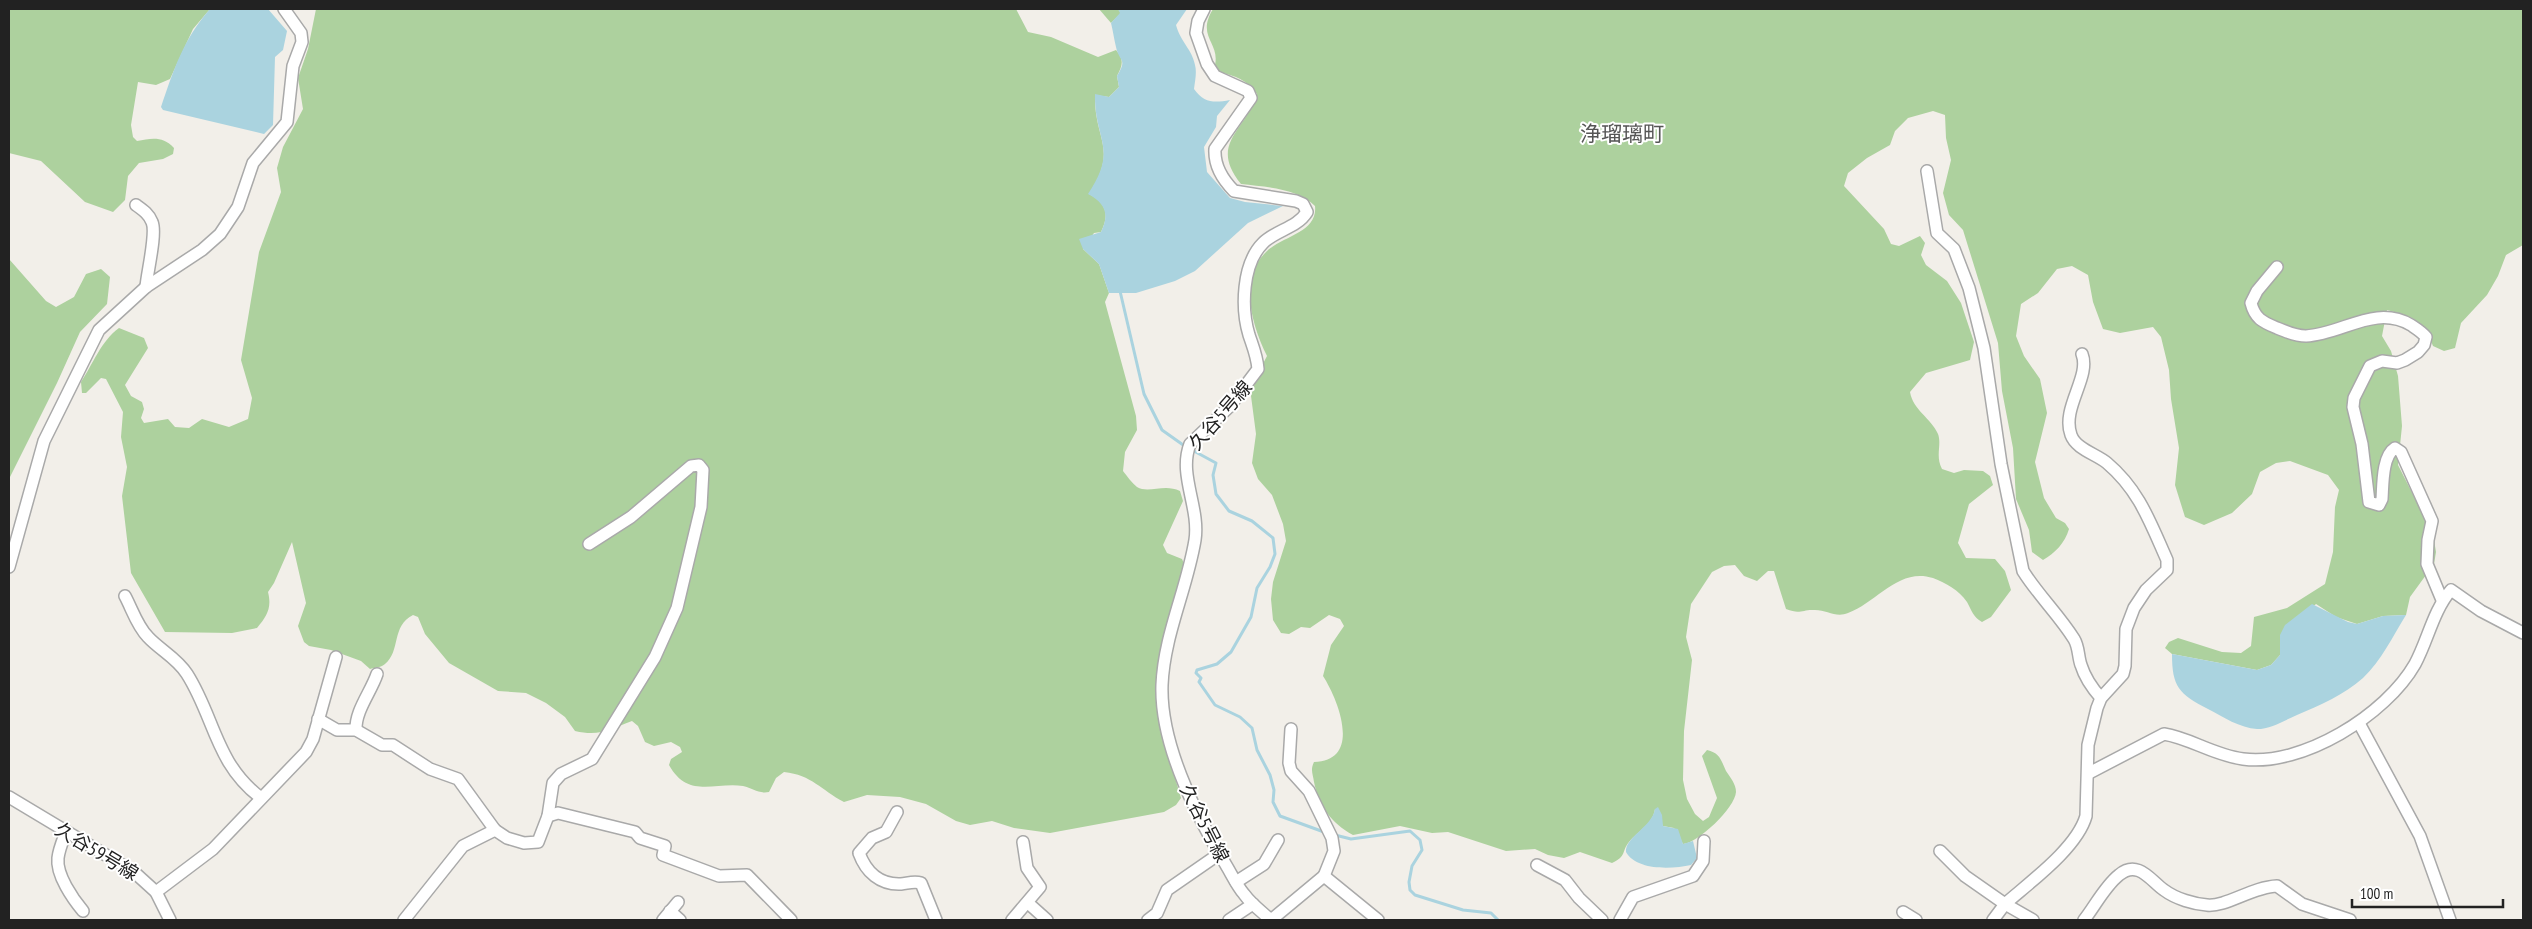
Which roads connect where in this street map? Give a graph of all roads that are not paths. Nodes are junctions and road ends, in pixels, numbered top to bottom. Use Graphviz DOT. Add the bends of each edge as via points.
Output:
graph roads {
  1 [pos="284,9"];
  2 [pos="1204,9"];
  3 [pos="1927,171"];
  4 [pos="136,205"];
  5 [pos="2277,267"];
  6 [pos="146,287"];
  7 [pos="2082,354"];
  8 [pos="589,544"];
  9 [pos="9,567"];
  10 [pos="125,596"];
  11 [pos="2442,600"];
  12 [pos="2523,633"];
  13 [pos="336,657"];
  14 [pos="376,674"];
  15 [pos="2101,698"];
  16 [pos="318,719"];
  17 [pos="2359,723"];
  18 [pos="1291,729"];
  19 [pos="356,730"];
  20 [pos="2088,773"];
  21 [pos="9,797"];
  22 [pos="261,798"];
  23 [pos="897,812"];
  24 [pos="548,816"];
  25 [pos="496,830"];
  26 [pos="66,832"];
  27 [pos="1278,840"];
  28 [pos="1704,841"];
  29 [pos="1023,842"];
  30 [pos="1940,851"];
  31 [pos="1219,854"];
  32 [pos="1537,865"];
  33 [pos="1324,876"];
  34 [pos="1236,882"];
  35 [pos="156,892"];
  36 [pos="678,902"];
  37 [pos="1028,903"];
  38 [pos="1253,904"];
  39 [pos="2005,904"];
  40 [pos="83,911"];
  41 [pos="1903,912"];
  42 [pos="667,916"];
  43 [pos="170,920"];
  44 [pos="404,920"];
  45 [pos="680,920"];
  46 [pos="791,920"];
  47 [pos="936,920"];
  48 [pos="1012,920"];
  49 [pos="1047,920"];
  50 [pos="1148,920"];
  51 [pos="1229,920"];
  52 [pos="1271,920"];
  53 [pos="1378,920"];
  54 [pos="1602,920"];
  55 [pos="1620,920"];
  56 [pos="1916,920"];
  57 [pos="1993,920"];
  58 [pos="2033,920"];
  59 [pos="2084,920"];
  60 [pos="2350,920"];
  61 [pos="2450,920"];
  1 -- 6 [label="street" via="300,33 302,42 293,66 287,122 253,163 238,207 220,234 202,250"];
  2 -- 31 [label="street, 久谷5号線" via="1196,33 1207,64 1215,76 1248,91 1251,98 1215,149 1214,159 1220,174 1234,191 1296,201 1303,204 1307,212 1303,218 1262,244 1249,268 1246,313 1258,369 1230,406 1188,448 1185,465 1194,504 1195,540 1167,649 1162,685 1164,713 1179,771 1194,808"];
  3 -- 15 [label="street" via="1937,233 1954,249 1970,288 1984,348 2000,464 2023,571 2076,642 2081,666 2091,687"];
  4 -- 6 [label="street" via="147,213 153,223"];
  5 -- 11 [label="street" via="2251,303 2254,314 2263,323 2289,334 2305,336 2318,335 2359,320 2391,317 2416,328 2426,338 2418,352 2405,360 2397,363 2382,360 2370,366 2358,387 2353,407 2362,444 2369,502 2379,505 2382,499 2391,450 2394,448 2402,452 2432,521 2427,564"];
  6 -- 9 [label="street" via="99,330 53,422 44,442"];
  7 -- 15 [label="street" via="2086,366 2075,390 2070,423 2073,441 2102,459 2129,483 2168,565 2164,575 2146,590 2137,603 2126,629 2126,666"];
  8 -- 24 [label="street" via="631,517 691,466 699,465 704,470 701,507 677,608 655,657 592,759 561,774 553,783"];
  10 -- 22 [label="street" via="147,636 174,658 188,675 230,765 239,779"];
  11 -- 12 [label="street" via="2451,590 2481,611"];
  11 -- 17 [label="street" via="2414,665 2386,699"];
  13 -- 16 [label="street"];
  14 -- 19 [label="street"];
  15 -- 20 [label="street" via="2088,744"];
  16 -- 19 [label="street" via="338,730"];
  16 -- 22 [label="street" via="306,752"];
  17 -- 20 [label="street" via="2311,748 2266,760 2221,755 2174,735 2164,734"];
  17 -- 61 [label="street" via="2420,836"];
  18 -- 33 [label="street" via="1291,771 1309,791 1331,834 1334,851"];
  19 -- 25 [label="street" via="382,745 394,745 430,769 458,779"];
  20 -- 39 [label="street" via="2083,827 2052,863"];
  21 -- 26 [label="street, 久谷59号線"];
  22 -- 35 [label="street" via="212,850"];
  23 -- 47 [label="street" via="886,832 872,838 859,853 876,878 894,883 921,883"];
  24 -- 25 [label="street" via="541,838 532,844 507,838"];
  24 -- 46 [label="street" via="558,813 634,832 640,838 665,846 663,855 719,876 747,875"];
  25 -- 44 [label="street" via="463,846"];
  26 -- 35 [label="street, 久谷59号線" via="134,872"];
  26 -- 40 [label="street" via="58,866"];
  27 -- 34 [label="street" via="1264,864"];
  28 -- 55 [label="street" via="1703,861 1693,876 1633,897"];
  29 -- 37 [label="street" via="1027,868 1040,887"];
  30 -- 39 [label="street" via="1965,876"];
  31 -- 34 [label="street, 久谷5号線"];
  31 -- 50 [label="street" via="1167,890 1157,912"];
  32 -- 54 [label="street" via="1565,880"];
  33 -- 52 [label="street"];
  33 -- 53 [label="street"];
  34 -- 38 [label="street, 久谷5号線"];
  35 -- 43 [label="street, 久谷59号線"];
  36 -- 42 [label="street"];
  37 -- 48 [label="street"];
  37 -- 49 [label="street"];
  38 -- 51 [label="street"];
  38 -- 52 [label="street, 久谷5号線"];
  39 -- 57 [label="street"];
  39 -- 58 [label="street"];
  41 -- 56 [label="street"];
  42 -- 45 [label="street"];
  59 -- 60 [label="street" via="2114,880 2132,869 2146,873 2164,890 2191,902 2215,906 2249,891 2277,886 2302,904"];
}
